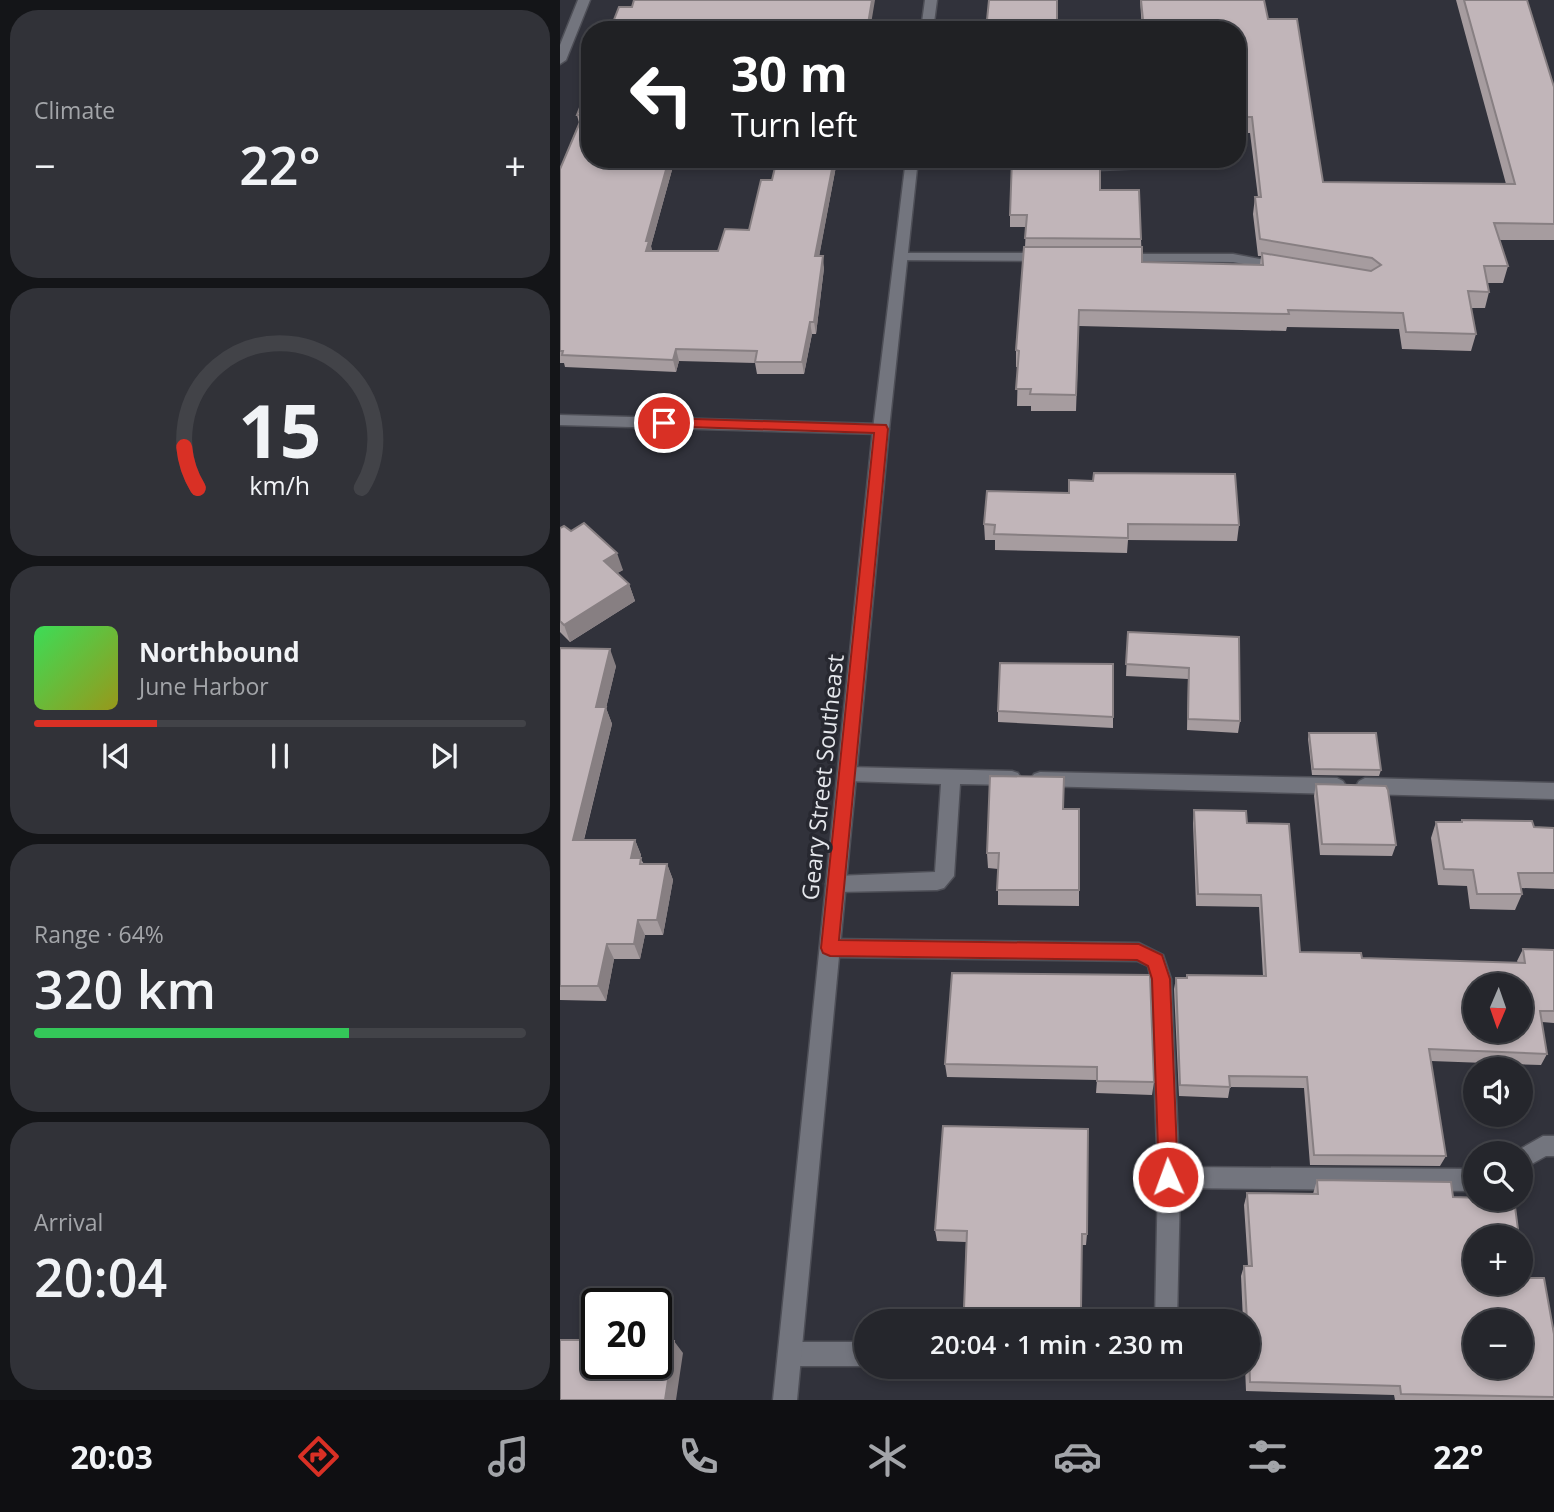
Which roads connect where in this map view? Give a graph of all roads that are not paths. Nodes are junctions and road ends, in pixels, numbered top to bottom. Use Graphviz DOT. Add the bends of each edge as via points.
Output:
graph roads {
  1 [pos="584,0"];
  2 [pos="931,0"];
  3 [pos="928,21"];
  4 [pos="560,60"];
  5 [pos="911,168"];
  6 [pos="901,257"];
  7 [pos="1063,257"];
  8 [pos="1104,258"];
  9 [pos="1300,270"];
  10 [pos="560,420"];
  11 [pos="881,429"];
  12 [pos="847,774"];
  13 [pos="951,777"];
  14 [pos="1554,790"];
  15 [pos="836,884"];
  16 [pos="830,948"];
  17 [pos="1554,1146"];
  18 [pos="1533,1152"];
  19 [pos="1168,1177"];
  20 [pos="1463,1180"];
  21 [pos="1167,1309"];
  22 [pos="790,1354"];
  23 [pos="854,1354"];
  24 [pos="785,1400"];
  1 -- 4 [label="main road"];
  2 -- 3 [label="main road"];
  5 -- 6 [label="main road, Geary Street Southeast"];
  6 -- 7 [label="main road"];
  6 -- 11 [label="main road, Geary Street Southeast"];
  8 -- 9 [label="main road" via="1233,258"];
  10 -- 11 [label="main road"];
  11 -- 12 [label="main road, Geary Street Southeast"];
  12 -- 13 [label="main road"];
  12 -- 15 [label="main road, Geary Street Southeast"];
  13 -- 14 [label="main road"];
  13 -- 15 [label="main road" via="944,876 937,882"];
  15 -- 16 [label="main road, Geary Street Southeast"];
  16 -- 19 [label="main road" via="1139,952 1156,961 1161,979"];
  16 -- 22 [label="main road, Geary Street Southeast"];
  17 -- 18 [label="main road"];
  19 -- 20 [label="main road"];
  19 -- 21 [label="main road"];
  22 -- 23 [label="main road"];
  22 -- 24 [label="main road, Geary Street Southeast"];
}
